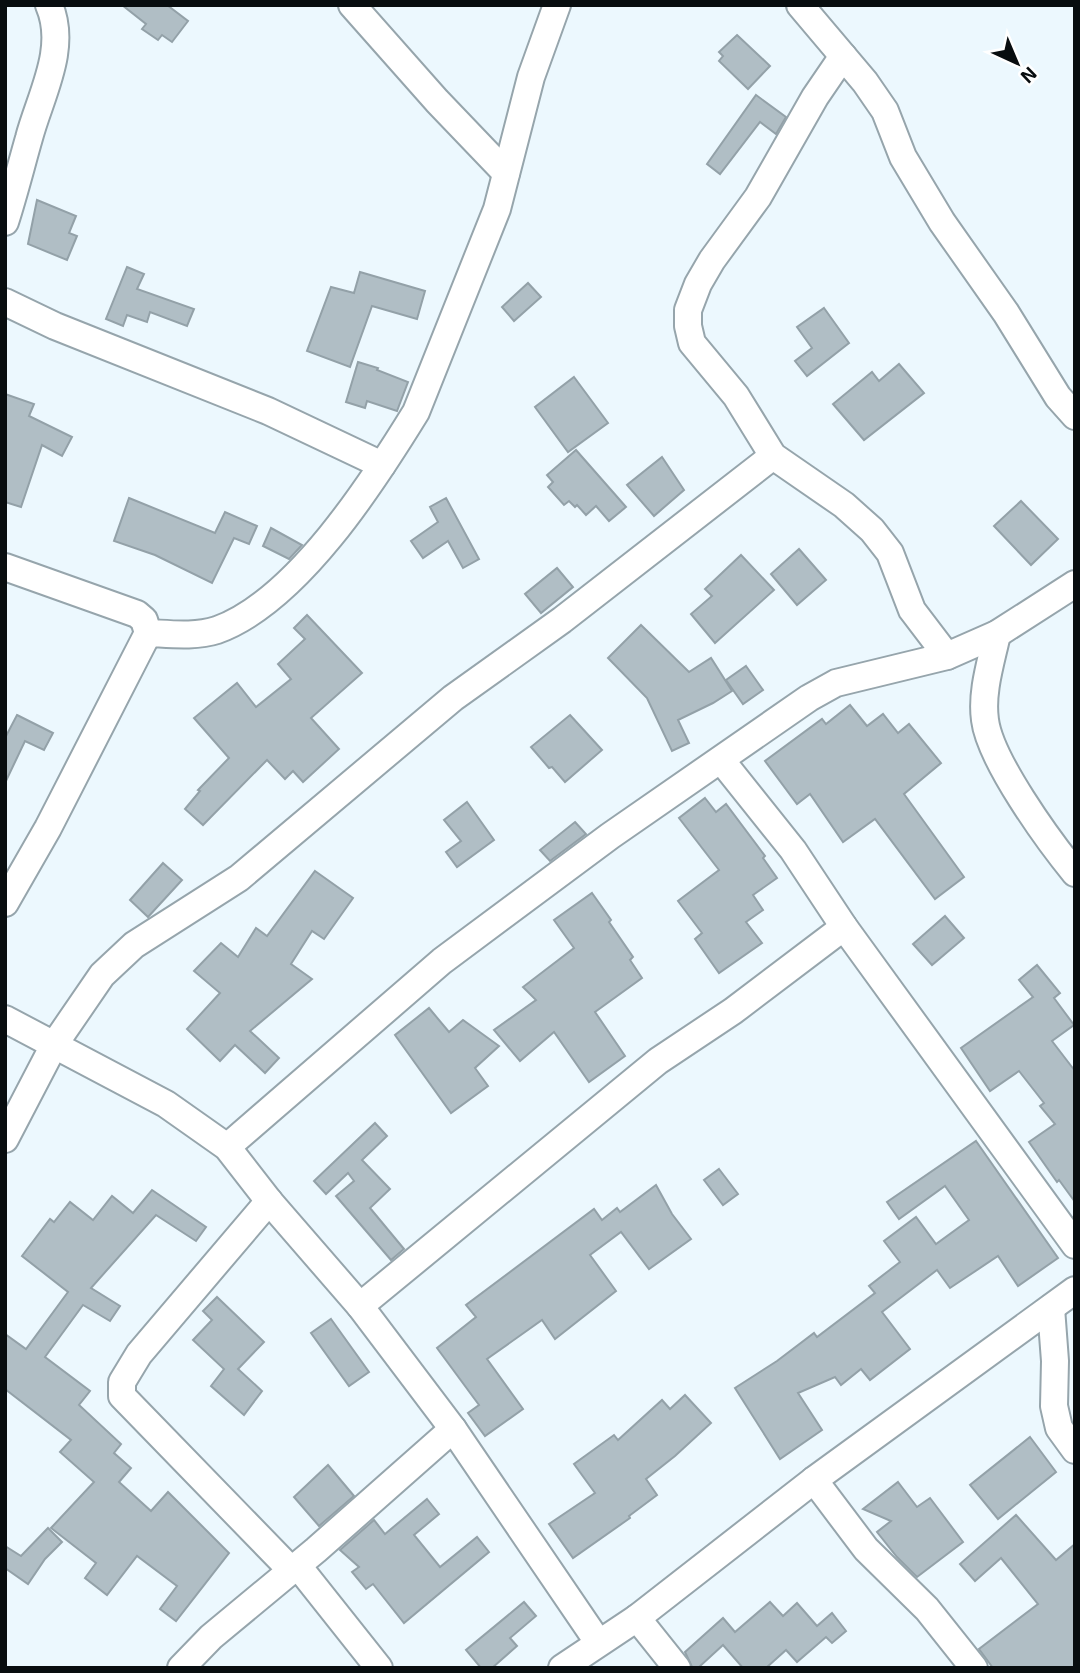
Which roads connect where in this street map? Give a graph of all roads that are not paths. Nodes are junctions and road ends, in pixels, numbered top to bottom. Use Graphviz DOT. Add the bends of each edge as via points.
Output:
graph roads {
  1 [pos="49,5"];
  2 [pos="352,5"];
  3 [pos="557,5"];
  4 [pos="800,5"];
  5 [pos="843,56"];
  6 [pos="506,173"];
  7 [pos="5,222"];
  8 [pos="5,302"];
  9 [pos="1075,416"];
  10 [pos="773,456"];
  11 [pos="382,465"];
  12 [pos="5,567"];
  13 [pos="1075,584"];
  14 [pos="148,633"];
  15 [pos="997,634"];
  16 [pos="947,656"];
  17 [pos="721,760"];
  18 [pos="1075,873"];
  19 [pos="5,903"];
  20 [pos="844,927"];
  21 [pos="5,1019"];
  22 [pos="54,1045"];
  23 [pos="5,1139"];
  24 [pos="227,1147"];
  25 [pos="269,1201"];
  26 [pos="1075,1245"];
  27 [pos="1075,1290"];
  28 [pos="360,1306"];
  29 [pos="1051,1307"];
  30 [pos="453,1429"];
  31 [pos="1075,1450"];
  32 [pos="814,1480"];
  33 [pos="295,1569"];
  34 [pos="637,1618"];
  35 [pos="598,1642"];
  36 [pos="181,1668"];
  37 [pos="379,1668"];
  38 [pos="562,1668"];
  39 [pos="677,1668"];
  40 [pos="974,1668"];
  1 -- 7 [label="street" via="56,40 48,83"];
  2 -- 6 [label="street"];
  3 -- 6 [label="street" via="531,77"];
  4 -- 5 [label="street"];
  5 -- 9 [label="street" via="885,111 903,157 942,222"];
  5 -- 10 [label="street" via="758,197 705,272 688,310 692,343 736,396"];
  6 -- 11 [label="street" via="497,209 416,412"];
  8 -- 11 [label="street" via="268,411"];
  10 -- 16 [label="street" via="872,530 890,553 912,611"];
  10 -- 22 [label="street" via="562,620 453,698 239,878 134,945 102,975"];
  11 -- 14 [label="street" via="312,560 272,598 201,634"];
  12 -- 14 [label="street" via="137,614"];
  13 -- 15 [label="street"];
  14 -- 19 [label="street"];
  15 -- 16 [label="street"];
  15 -- 18 [label="street" via="985,690 985,721 1002,767"];
  16 -- 17 [label="street" via="836,683"];
  17 -- 20 [label="street" via="793,850"];
  17 -- 24 [label="street" via="442,961"];
  20 -- 26 [label="street"];
  20 -- 28 [label="street" via="658,1061"];
  21 -- 22 [label="street"];
  22 -- 23 [label="street"];
  22 -- 24 [label="street" via="166,1104"];
  24 -- 25 [label="street"];
  25 -- 28 [label="street"];
  25 -- 33 [label="street" via="139,1354 122,1382 122,1396"];
  27 -- 29 [label="street"];
  28 -- 30 [label="street"];
  29 -- 31 [label="street" via="1054,1406 1059,1428"];
  29 -- 32 [label="street"];
  30 -- 33 [label="street"];
  30 -- 35 [label="street"];
  32 -- 34 [label="street"];
  32 -- 40 [label="street" via="866,1549 926,1609"];
  33 -- 36 [label="street" via="211,1637"];
  33 -- 37 [label="street"];
  34 -- 35 [label="street"];
  34 -- 39 [label="street"];
  35 -- 38 [label="street"];
}
